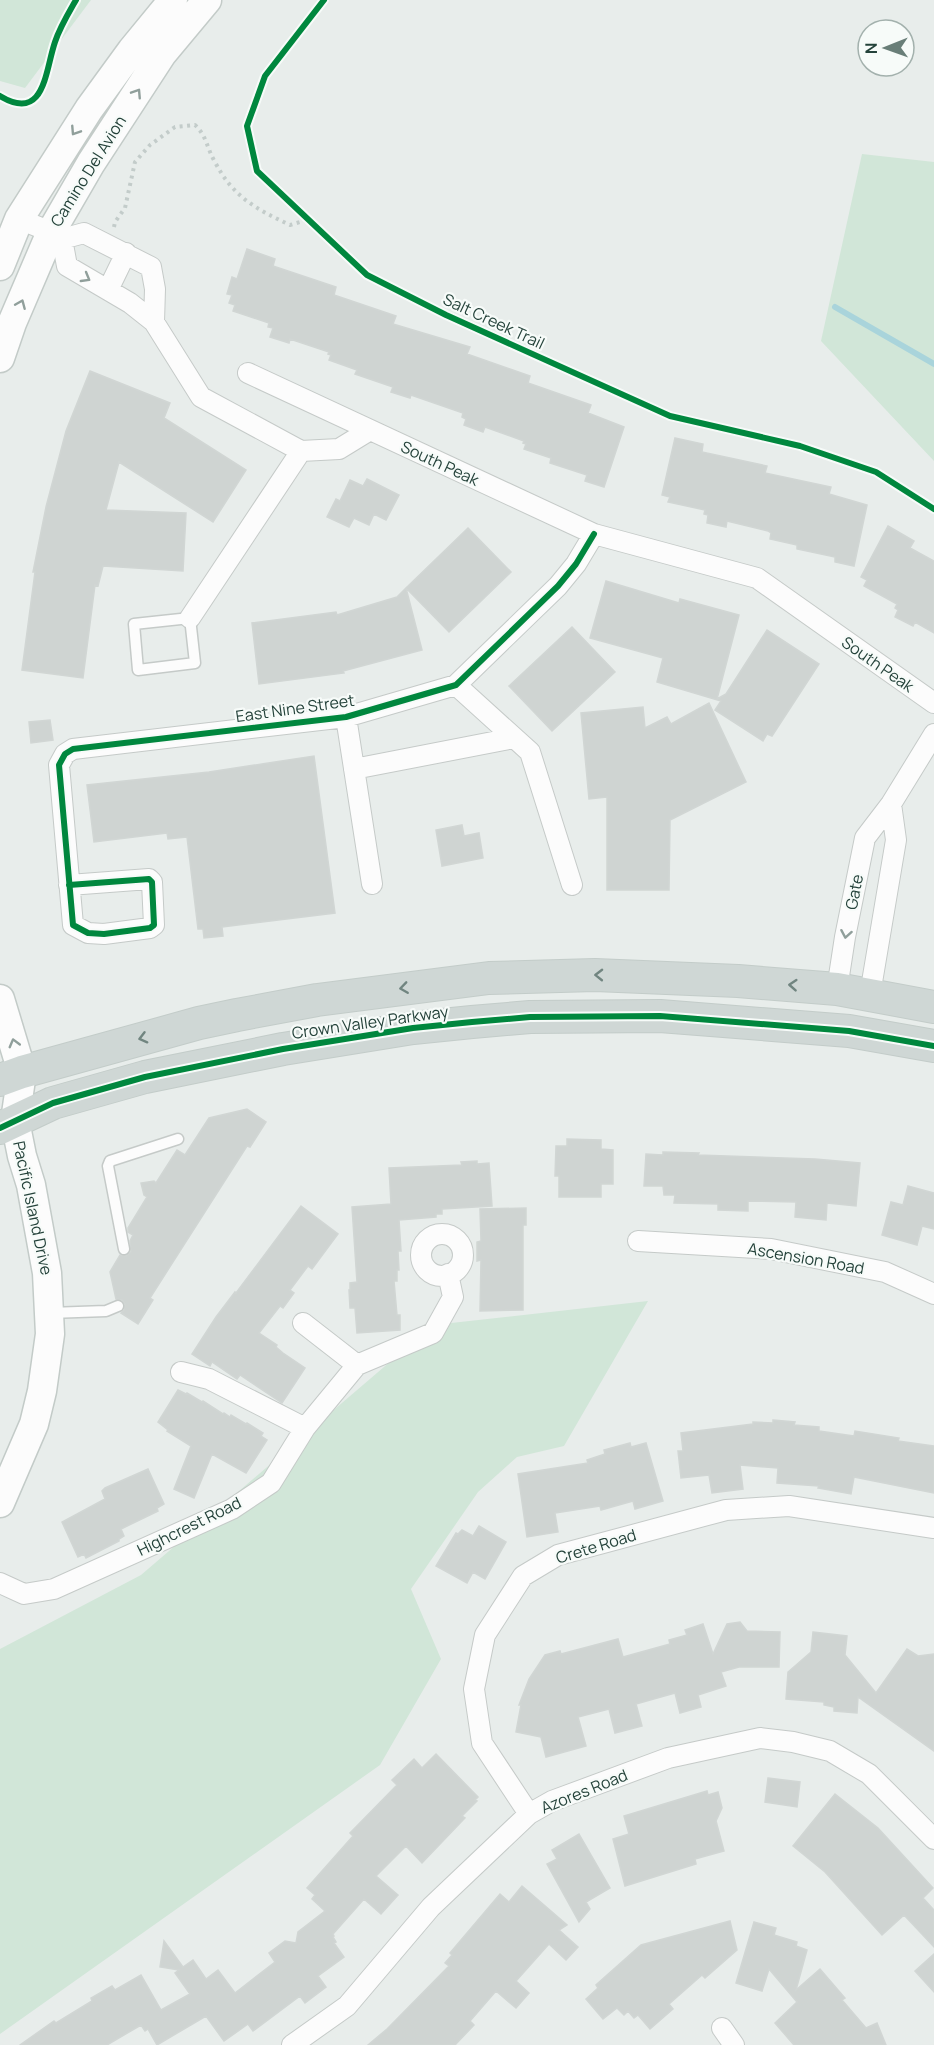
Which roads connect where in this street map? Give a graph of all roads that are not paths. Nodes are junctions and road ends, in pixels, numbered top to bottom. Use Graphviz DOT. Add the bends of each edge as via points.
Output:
graph roads {
  1 [pos="173,0"];
  2 [pos="207,0"];
  3 [pos="9,215"];
  4 [pos="56,236"];
  5 [pos="126,253"];
  6 [pos="0,266"];
  7 [pos="108,290"];
  8 [pos="154,322"];
  9 [pos="0,358"];
  10 [pos="248,373"];
  11 [pos="370,430"];
  12 [pos="302,451"];
  13 [pos="594,534"];
  14 [pos="190,618"];
  15 [pos="456,685"];
  16 [pos="934,703"];
  17 [pos="346,717"];
  18 [pos="934,734"];
  19 [pos="514,738"];
  20 [pos="354,769"];
  21 [pos="891,804"];
  22 [pos="858,873"];
  23 [pos="890,878"];
  24 [pos="372,884"];
  25 [pos="69,885"];
  26 [pos="572,885"];
  27 [pos="837,989"];
  28 [pos="870,994"];
  29 [pos="0,999"];
  30 [pos="934,1007"];
  31 [pos="934,1046"];
  32 [pos="11,1076"];
  33 [pos="5,1115"];
  34 [pos="177,1139"];
  35 [pos="638,1241"];
  36 [pos="124,1249"];
  37 [pos="448,1274"];
  38 [pos="934,1294"];
  39 [pos="118,1306"];
  40 [pos="50,1313"];
  41 [pos="303,1323"];
  42 [pos="357,1365"];
  43 [pos="181,1372"];
  44 [pos="304,1428"];
  45 [pos="0,1503"];
  46 [pos="934,1528"];
  47 [pos="0,1583"];
  48 [pos="529,1814"];
  49 [pos="934,1839"];
  50 [pos="722,2028"];
  51 [pos="291,2045"];
  52 [pos="734,2045"];
  1 -- 3 [label="main road, Camino Del Avion, one-way"];
  4 -- 2 [label="main road, Camino Del Avion, one-way" via="91,163 162,54"];
  3 -- 4 [label="street"];
  3 -- 6 [label="main road, Camino Del Avion"];
  4 -- 5 [label="street" via="84,233"];
  4 -- 7 [label="street, one-way" via="67,266"];
  9 -- 4 [label="main road, Camino Del Avion, one-way" via="12,323"];
  5 -- 7 [label="street"];
  5 -- 8 [label="street" via="151,267"];
  7 -- 8 [label="street"];
  8 -- 12 [label="street" via="201,396"];
  10 -- 11 [label="street, South Peak"];
  11 -- 12 [label="street" via="339,449"];
  11 -- 13 [label="street, South Peak"];
  12 -- 14 [label="street"];
  13 -- 15 [label="street, East Nine Street" via="558,586"];
  13 -- 16 [label="street, South Peak" via="757,578"];
  14 -- 14 [label="lane" via="134,624 138,670 195,663"];
  15 -- 17 [label="street, East Nine Street"];
  15 -- 19 [label="street"];
  17 -- 20 [label="street"];
  17 -- 25 [label="street, East Nine Street" via="73,749 59,765"];
  18 -- 21 [label="street, Gate"];
  19 -- 20 [label="street"];
  19 -- 26 [label="street" via="530,752"];
  20 -- 24 [label="street"];
  21 -- 22 [label="street, Gate" via="865,838"];
  21 -- 23 [label="street, Gate" via="896,840"];
  22 -- 23 [label="street"];
  22 -- 27 [label="street, Gate, one-way"];
  23 -- 28 [label="street, Gate"];
  25 -- 25 [label="street, East Nine Street" via="149,879 154,925 88,933 74,925"];
  27 -- 28 [label="main road, Crown Valley Parkway"];
  27 -- 32 [label="main road, Crown Valley Parkway, one-way" via="595,975 450,982 316,1000 199,1023"];
  28 -- 30 [label="main road, Crown Valley Parkway"];
  32 -- 29 [label="main road, one-way"];
  31 -- 33 [label="main road, Crown Valley Parkway" via="849,1031 729,1020 660,1016 518,1018 413,1028 272,1051 145,1077"];
  32 -- 33 [label="main road"];
  33 -- 40 [label="main road, Pacific Island Drive" via="31,1185"];
  34 -- 36 [label="lane" via="110,1161"];
  35 -- 38 [label="street, Ascension Road" via="781,1251 885,1272"];
  37 -- 42 [label="street, Highcrest Road" via="453,1297 433,1333"];
  39 -- 40 [label="lane" via="106,1311"];
  40 -- 45 [label="main road, Pacific Island Drive" via="49,1345 34,1424"];
  41 -- 42 [label="street"];
  42 -- 44 [label="street, Highcrest Road"];
  43 -- 44 [label="street" via="209,1379"];
  44 -- 47 [label="street, Highcrest Road" via="271,1483 232,1509 54,1589 24,1594"];
  46 -- 48 [label="street, Crete Road" via="789,1506 726,1510 558,1555 523,1576 485,1635 474,1689 482,1743"];
  48 -- 49 [label="street, Azores Road" via="552,1801 668,1758 760,1738 830,1750 869,1774"];
  48 -- 51 [label="street, Azores Road" via="431,1907 347,2006"];
  50 -- 52 [label="street"];
}
